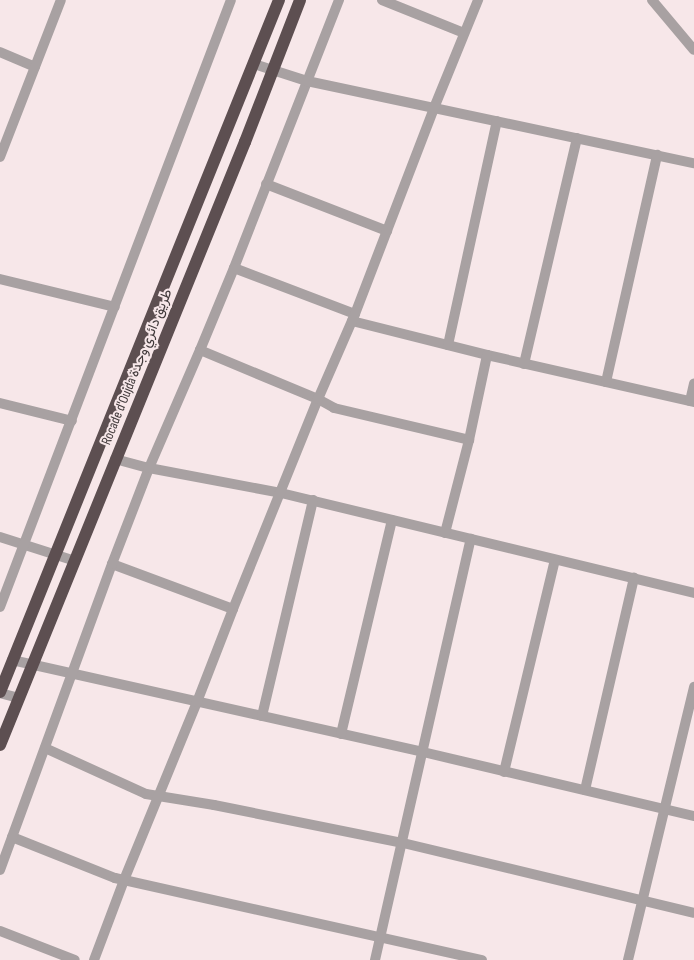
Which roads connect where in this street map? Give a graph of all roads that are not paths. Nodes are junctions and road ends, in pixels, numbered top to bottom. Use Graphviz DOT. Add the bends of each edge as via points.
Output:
graph roads {
  1 [pos="61,0"];
  2 [pos="231,0"];
  3 [pos="279,0"];
  4 [pos="300,0"];
  5 [pos="339,0"];
  6 [pos="382,0"];
  7 [pos="478,0"];
  8 [pos="652,0"];
  9 [pos="464,33"];
  10 [pos="694,50"];
  11 [pos="0,52"];
  12 [pos="254,64"];
  13 [pos="35,67"];
  14 [pos="272,70"];
  15 [pos="307,81"];
  16 [pos="434,108"];
  17 [pos="497,121"];
  18 [pos="577,138"];
  19 [pos="657,155"];
  20 [pos="0,157"];
  21 [pos="694,162"];
  22 [pos="266,184"];
  23 [pos="387,231"];
  24 [pos="234,268"];
  25 [pos="0,279"];
  26 [pos="115,307"];
  27 [pos="353,317"];
  28 [pos="448,345"];
  29 [pos="200,350"];
  30 [pos="487,356"];
  31 [pos="524,364"];
  32 [pos="606,382"];
  33 [pos="694,383"];
  34 [pos="318,399"];
  35 [pos="692,402"];
  36 [pos="0,403"];
  37 [pos="72,420"];
  38 [pos="108,424"];
  39 [pos="127,432"];
  40 [pos="469,440"];
  41 [pos="116,459"];
  42 [pos="149,468"];
  43 [pos="281,492"];
  44 [pos="313,500"];
  45 [pos="392,520"];
  46 [pos="446,533"];
  47 [pos="0,536"];
  48 [pos="470,539"];
  49 [pos="24,545"];
  50 [pos="55,554"];
  51 [pos="555,560"];
  52 [pos="74,561"];
  53 [pos="112,564"];
  54 [pos="634,578"];
  55 [pos="694,593"];
  56 [pos="0,607"];
  57 [pos="233,609"];
  58 [pos="12,660"];
  59 [pos="32,665"];
  60 [pos="73,674"];
  61 [pos="694,687"];
  62 [pos="0,693"];
  63 [pos="19,698"];
  64 [pos="197,702"];
  65 [pos="262,716"];
  66 [pos="340,734"];
  67 [pos="0,746"];
  68 [pos="44,748"];
  69 [pos="423,752"];
  70 [pos="504,772"];
  71 [pos="585,790"];
  72 [pos="158,797"];
  73 [pos="663,809"];
  74 [pos="694,816"];
  75 [pos="12,837"];
  76 [pos="402,843"];
  77 [pos="0,870"];
  78 [pos="124,880"];
  79 [pos="641,901"];
  80 [pos="694,913"];
  81 [pos="0,931"];
  82 [pos="380,937"];
  83 [pos="75,960"];
  84 [pos="94,960"];
  85 [pos="374,960"];
  86 [pos="482,960"];
  87 [pos="628,960"];
  1 -- 13 [label="street"];
  2 -- 26 [label="street"];
  3 -- 12 [label="highway, Rocade d'Oujda طريق دائري وجدة"];
  4 -- 14 [label="highway, Rocade d'Oujda طريق دائري وجدة"];
  5 -- 15 [label="street"];
  6 -- 9 [label="street"];
  7 -- 9 [label="street"];
  8 -- 10 [label="street"];
  9 -- 16 [label="street"];
  11 -- 13 [label="street"];
  12 -- 14 [label="street"];
  12 -- 38 [label="highway, Rocade d'Oujda طريق دائري وجدة"];
  13 -- 20 [label="street"];
  14 -- 15 [label="street"];
  14 -- 39 [label="highway, Rocade d'Oujda طريق دائري وجدة"];
  15 -- 16 [label="street"];
  15 -- 22 [label="street"];
  16 -- 17 [label="street"];
  16 -- 23 [label="street"];
  17 -- 18 [label="street"];
  17 -- 28 [label="street"];
  18 -- 19 [label="street"];
  18 -- 31 [label="street"];
  19 -- 21 [label="street"];
  19 -- 32 [label="street"];
  22 -- 23 [label="street"];
  22 -- 24 [label="street"];
  23 -- 27 [label="street"];
  24 -- 27 [label="street"];
  24 -- 29 [label="street"];
  25 -- 26 [label="street"];
  26 -- 37 [label="street"];
  27 -- 28 [label="street"];
  27 -- 34 [label="street"];
  28 -- 30 [label="street"];
  29 -- 34 [label="street"];
  29 -- 42 [label="street"];
  30 -- 31 [label="street"];
  30 -- 40 [label="street"];
  31 -- 32 [label="street"];
  32 -- 35 [label="street"];
  33 -- 35 [label="street"];
  34 -- 40 [label="street" via="334,408"];
  34 -- 43 [label="street"];
  36 -- 37 [label="street"];
  37 -- 49 [label="street"];
  38 -- 39 [label="highway"];
  38 -- 50 [label="highway, Rocade d'Oujda طريق دائري وجدة"];
  39 -- 41 [label="highway, Rocade d'Oujda طريق دائري وجدة"];
  40 -- 46 [label="street"];
  41 -- 42 [label="street"];
  41 -- 52 [label="highway, Rocade d'Oujda طريق دائري وجدة"];
  42 -- 43 [label="street"];
  42 -- 53 [label="street"];
  43 -- 44 [label="street"];
  43 -- 57 [label="street"];
  44 -- 45 [label="street"];
  44 -- 65 [label="street"];
  45 -- 46 [label="street"];
  45 -- 66 [label="street"];
  46 -- 48 [label="street"];
  47 -- 49 [label="street"];
  48 -- 51 [label="street"];
  48 -- 69 [label="street"];
  49 -- 50 [label="street"];
  49 -- 56 [label="street"];
  50 -- 52 [label="street"];
  50 -- 58 [label="highway, Rocade d'Oujda طريق دائري وجدة"];
  51 -- 54 [label="street"];
  51 -- 70 [label="street"];
  52 -- 59 [label="highway, Rocade d'Oujda طريق دائري وجدة"];
  53 -- 57 [label="street"];
  53 -- 60 [label="street"];
  54 -- 55 [label="street"];
  54 -- 71 [label="street"];
  57 -- 64 [label="street"];
  58 -- 59 [label="street"];
  58 -- 62 [label="highway, Rocade d'Oujda طريق دائري وجدة"];
  59 -- 60 [label="street"];
  59 -- 63 [label="highway, Rocade d'Oujda طريق دائري وجدة"];
  60 -- 64 [label="street"];
  60 -- 68 [label="street"];
  61 -- 73 [label="street"];
  62 -- 63 [label="street"];
  63 -- 67 [label="highway, Rocade d'Oujda طريق دائري وجدة"];
  64 -- 65 [label="street"];
  64 -- 72 [label="street"];
  65 -- 66 [label="street"];
  66 -- 69 [label="street"];
  68 -- 72 [label="street" via="136,791"];
  68 -- 75 [label="street"];
  69 -- 70 [label="street"];
  69 -- 76 [label="street"];
  70 -- 71 [label="street"];
  71 -- 73 [label="street"];
  72 -- 76 [label="street" via="214,805"];
  72 -- 78 [label="street"];
  73 -- 74 [label="street"];
  73 -- 79 [label="street"];
  75 -- 77 [label="street"];
  75 -- 78 [label="street" via="105,876"];
  76 -- 79 [label="street"];
  76 -- 82 [label="street"];
  78 -- 82 [label="street"];
  78 -- 84 [label="street"];
  79 -- 80 [label="street"];
  79 -- 87 [label="street"];
  81 -- 83 [label="street"];
  82 -- 85 [label="street"];
  82 -- 86 [label="street"];
}
